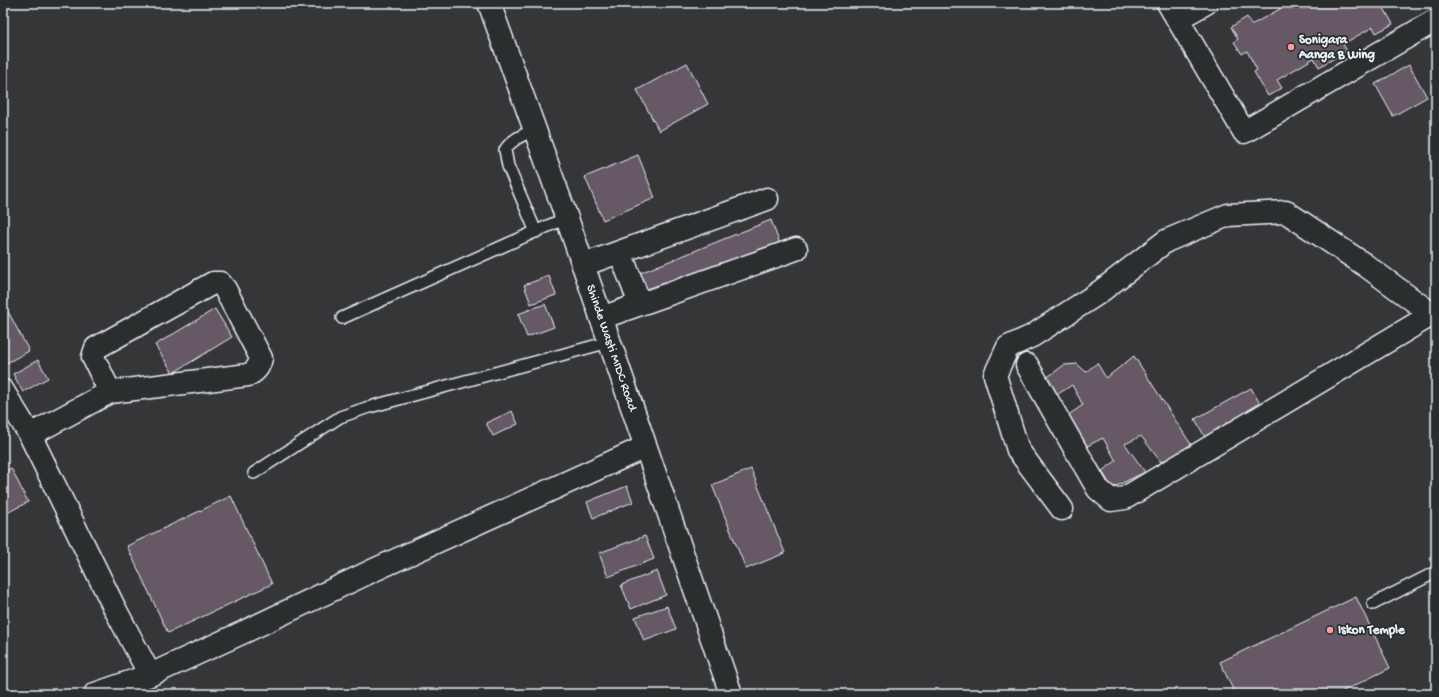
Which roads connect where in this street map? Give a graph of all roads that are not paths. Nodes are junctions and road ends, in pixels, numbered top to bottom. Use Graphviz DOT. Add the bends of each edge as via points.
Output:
graph roads {
  1 [pos="489,3"];
  2 [pos="1206,3"];
  3 [pos="1433,3"];
  4 [pos="1436,9"];
  5 [pos="1173,11"];
  6 [pos="1436,20"];
  7 [pos="534,130"];
  8 [pos="767,200"];
  9 [pos="566,218"];
  10 [pos="536,232"];
  11 [pos="796,249"];
  12 [pos="620,252"];
  13 [pos="583,265"];
  14 [pos="640,304"];
  15 [pos="1434,313"];
  16 [pos="342,318"];
  17 [pos="601,318"];
  18 [pos="609,342"];
  19 [pos="1027,365"];
  20 [pos="3,391"];
  21 [pos="110,392"];
  22 [pos="30,435"];
  23 [pos="645,447"];
  24 [pos="254,473"];
  25 [pos="1062,509"];
  26 [pos="1436,572"];
  27 [pos="1373,604"];
  28 [pos="150,675"];
  29 [pos="95,694"];
  30 [pos="731,694"];
  1 -- 7 [label="street, Shinde Wasti MIDC Road"];
  2 -- 5 [label="street"];
  3 -- 4 [label="street"];
  5 -- 6 [label="street" via="1244,132"];
  7 -- 9 [label="street, Shinde Wasti MIDC Road"];
  7 -- 10 [label="lane" via="509,144 505,150 508,166"];
  8 -- 12 [label="street"];
  9 -- 10 [label="lane"];
  9 -- 13 [label="street, Shinde Wasti MIDC Road"];
  10 -- 16 [label="lane"];
  11 -- 14 [label="street"];
  12 -- 13 [label="street"];
  12 -- 14 [label="street"];
  13 -- 17 [label="street, Shinde Wasti MIDC Road"];
  14 -- 17 [label="street"];
  15 -- 19 [label="street" via="1125,498 1110,500 1098,489"];
  15 -- 25 [label="street" via="1286,212 1228,215 1166,241 1097,294 1032,336 1008,347 995,375 1018,450"];
  17 -- 18 [label="street, Shinde Wasti MIDC Road"];
  18 -- 23 [label="street, Shinde Wasti MIDC Road"];
  18 -- 24 [label="lane" via="366,408 340,418"];
  20 -- 22 [label="street"];
  21 -- 21 [label="street" via="248,375 254,372 261,358 220,283 212,283 96,348 93,357"];
  21 -- 22 [label="street"];
  22 -- 28 [label="street" via="94,568"];
  23 -- 28 [label="street"];
  23 -- 30 [label="street, Shinde Wasti MIDC Road"];
  26 -- 27 [label="lane"];
  28 -- 29 [label="street"];
}
